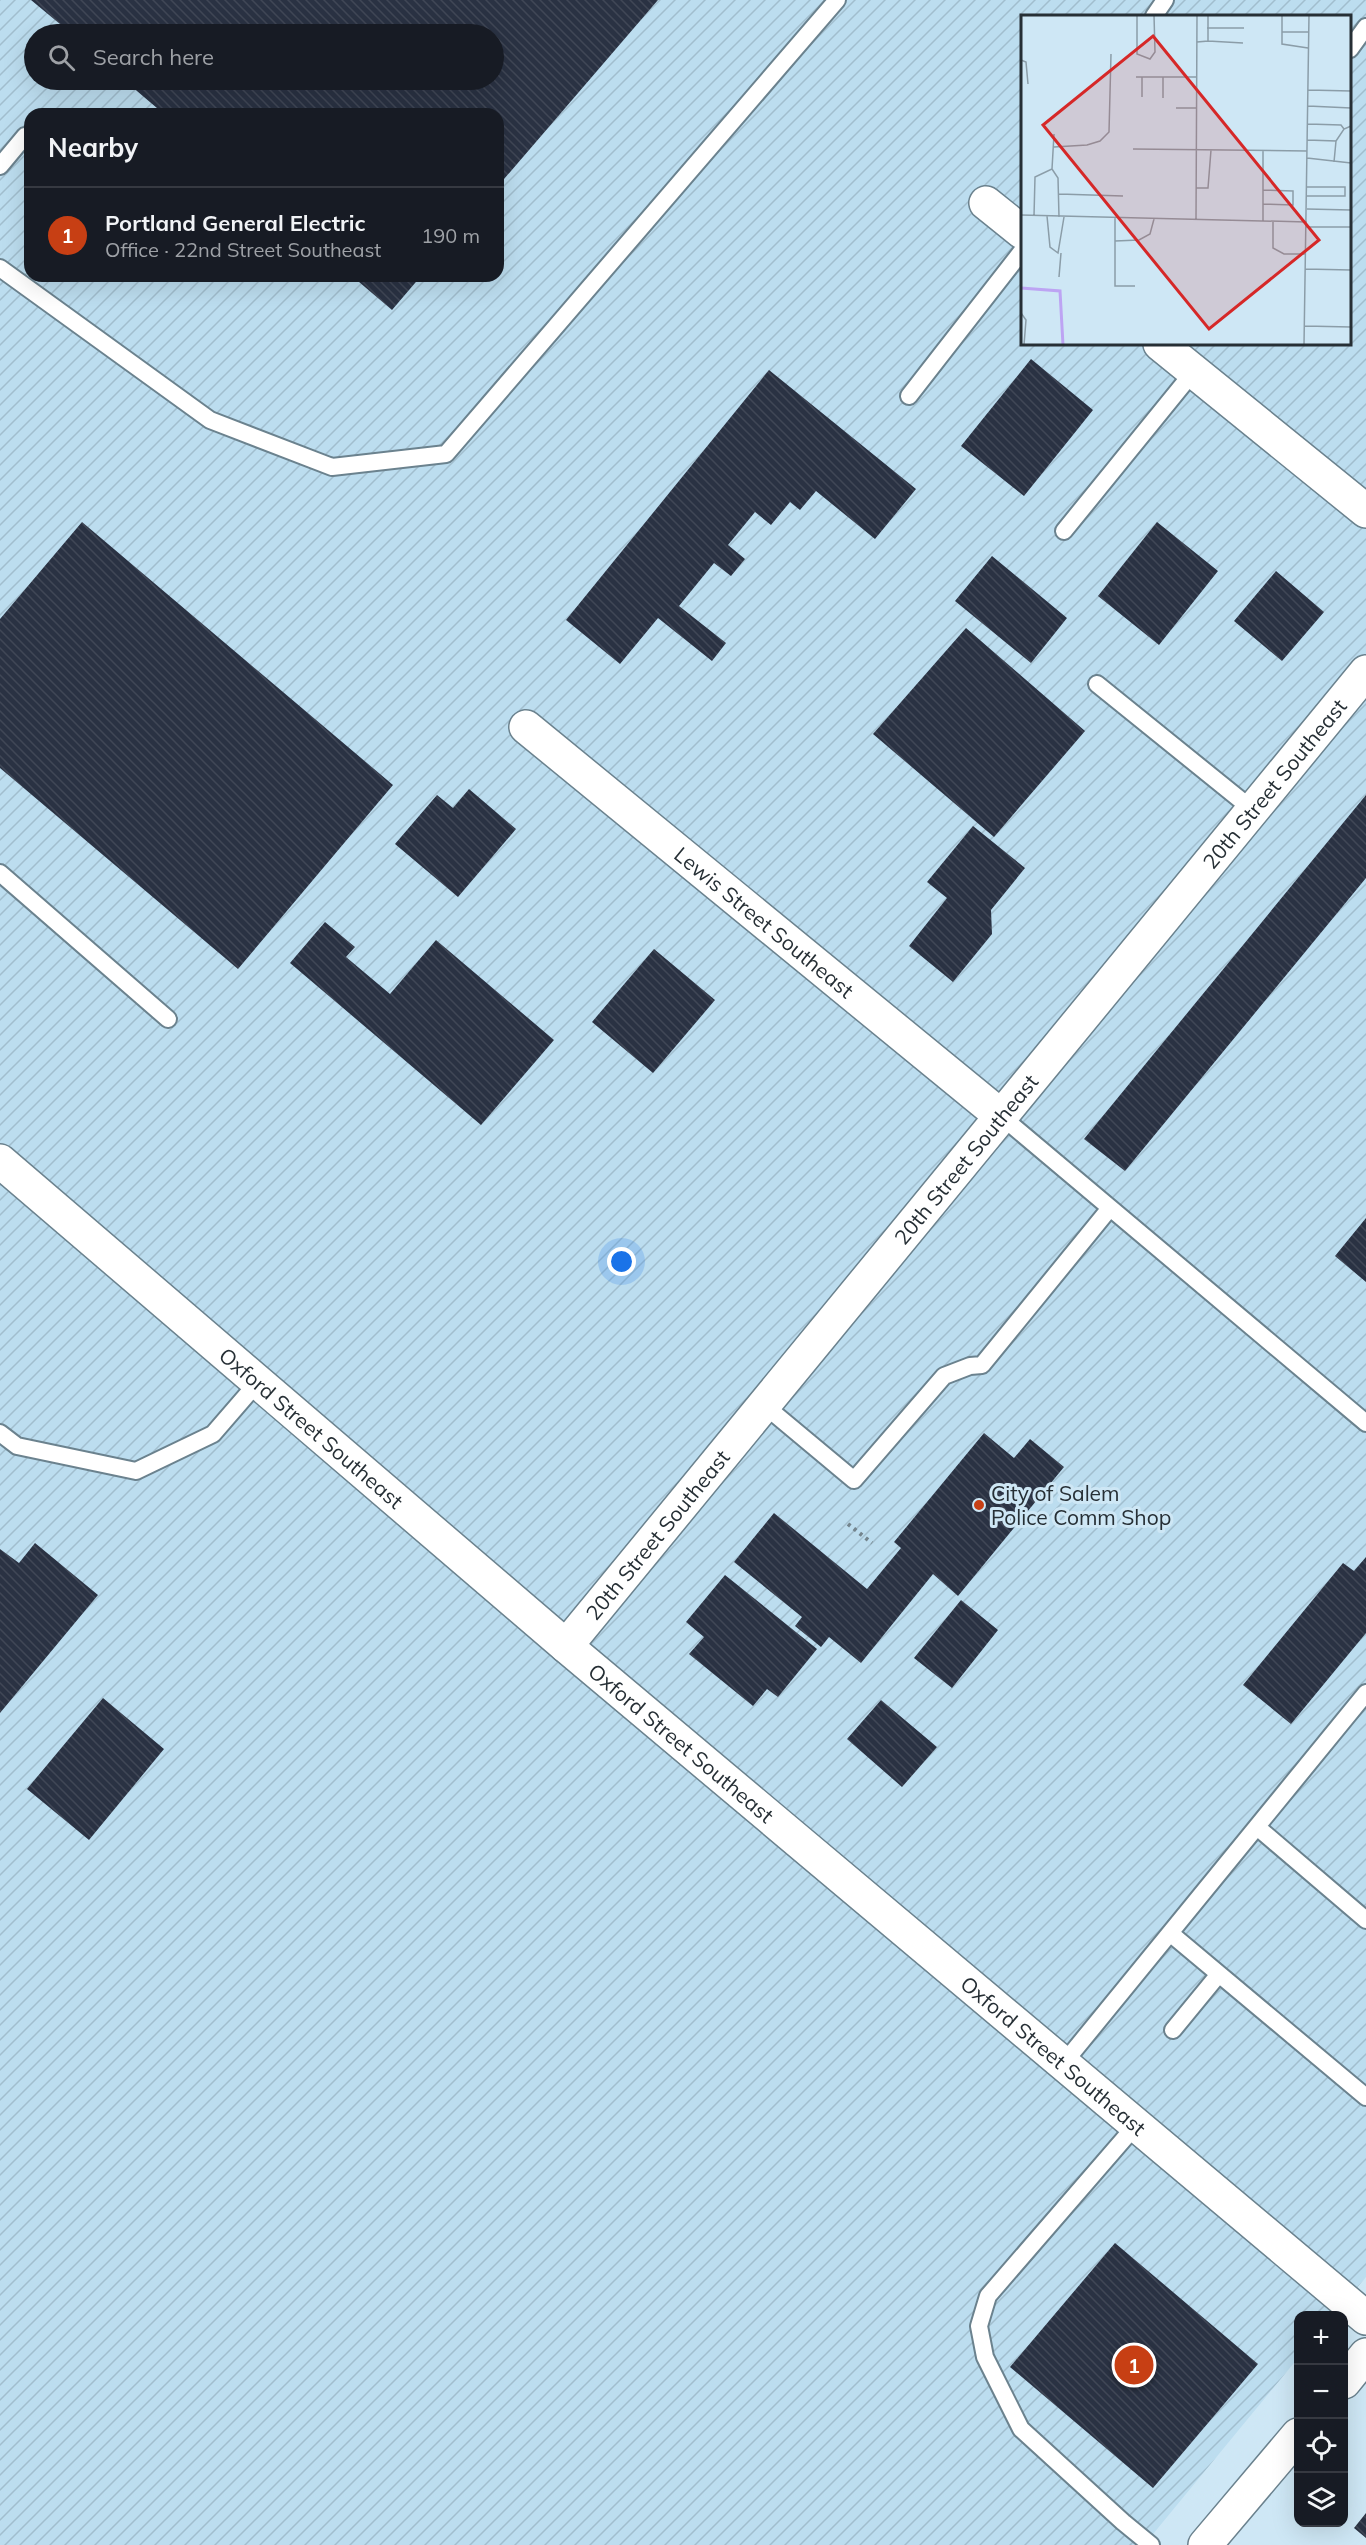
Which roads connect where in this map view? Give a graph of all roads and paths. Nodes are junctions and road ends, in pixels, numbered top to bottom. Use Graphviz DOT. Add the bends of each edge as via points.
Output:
graph roads {
  1 [pos="837,0"];
  2 [pos="1165,0"];
  3 [pos="1155,15"];
  4 [pos="1366,27"];
  5 [pos="1351,48"];
  6 [pos="24,137"];
  7 [pos="0,166"];
  8 [pos="986,203"];
  9 [pos="1021,230"];
  10 [pos="1021,254"];
  11 [pos="0,268"];
  12 [pos="1161,345"];
  13 [pos="1194,371"];
  14 [pos="909,396"];
  15 [pos="1366,511"];
  16 [pos="1064,531"];
  17 [pos="1366,672"];
  18 [pos="1096,684"];
  19 [pos="526,727"];
  20 [pos="1253,810"];
  21 [pos="0,873"];
  22 [pos="168,1019"];
  23 [pos="1001,1116"];
  24 [pos="0,1161"];
  25 [pos="1110,1208"];
  26 [pos="258,1382"];
  27 [pos="764,1405"];
  28 [pos="1366,1423"];
  29 [pos="0,1433"];
  30 [pos="848,1524"];
  31 [pos="872,1543"];
  32 [pos="566,1646"];
  33 [pos="1366,1694"];
  34 [pos="1257,1827"];
  35 [pos="1366,1920"];
  36 [pos="1170,1933"];
  37 [pos="1219,1974"];
  38 [pos="1173,2030"];
  39 [pos="1063,2064"];
  40 [pos="1366,2097"];
  41 [pos="1136,2125"];
  42 [pos="1366,2318"];
  43 [pos="1294,2441"];
  44 [pos="1151,2545"];
  45 [pos="1205,2545"];
  1 -- 11 [label="lane" via="446,454 332,467 210,420"];
  2 -- 3 [label="lane"];
  4 -- 5 [label="lane"];
  6 -- 7 [label="lane"];
  8 -- 9 [label="street"];
  10 -- 14 [label="lane"];
  12 -- 13 [label="street"];
  13 -- 15 [label="street"];
  13 -- 16 [label="lane"];
  17 -- 20 [label="street, 20th Street Southeast"];
  18 -- 20 [label="lane"];
  19 -- 23 [label="street, Lewis Street Southeast"];
  20 -- 23 [label="street, 20th Street Southeast"];
  21 -- 22 [label="lane"];
  23 -- 25 [label="lane"];
  23 -- 27 [label="street, 20th Street Southeast"];
  24 -- 26 [label="street, Oxford Street Southeast"];
  25 -- 27 [label="lane" via="982,1365 944,1377 854,1480"];
  25 -- 28 [label="lane"];
  26 -- 29 [label="lane" via="213,1434 136,1471 17,1446"];
  26 -- 32 [label="street, Oxford Street Southeast"];
  27 -- 32 [label="street, 20th Street Southeast"];
  30 -- 31 [label="path"];
  32 -- 39 [label="street, Oxford Street Southeast"];
  33 -- 34 [label="lane"];
  34 -- 35 [label="lane"];
  34 -- 36 [label="lane"];
  36 -- 37 [label="lane"];
  36 -- 39 [label="lane"];
  37 -- 38 [label="lane"];
  37 -- 40 [label="lane"];
  39 -- 41 [label="street, Oxford Street Southeast"];
  41 -- 42 [label="street, Oxford Street Southeast"];
  41 -- 44 [label="lane" via="988,2296 979,2326 985,2357 1022,2429"];
  43 -- 45 [label="street"];
}
